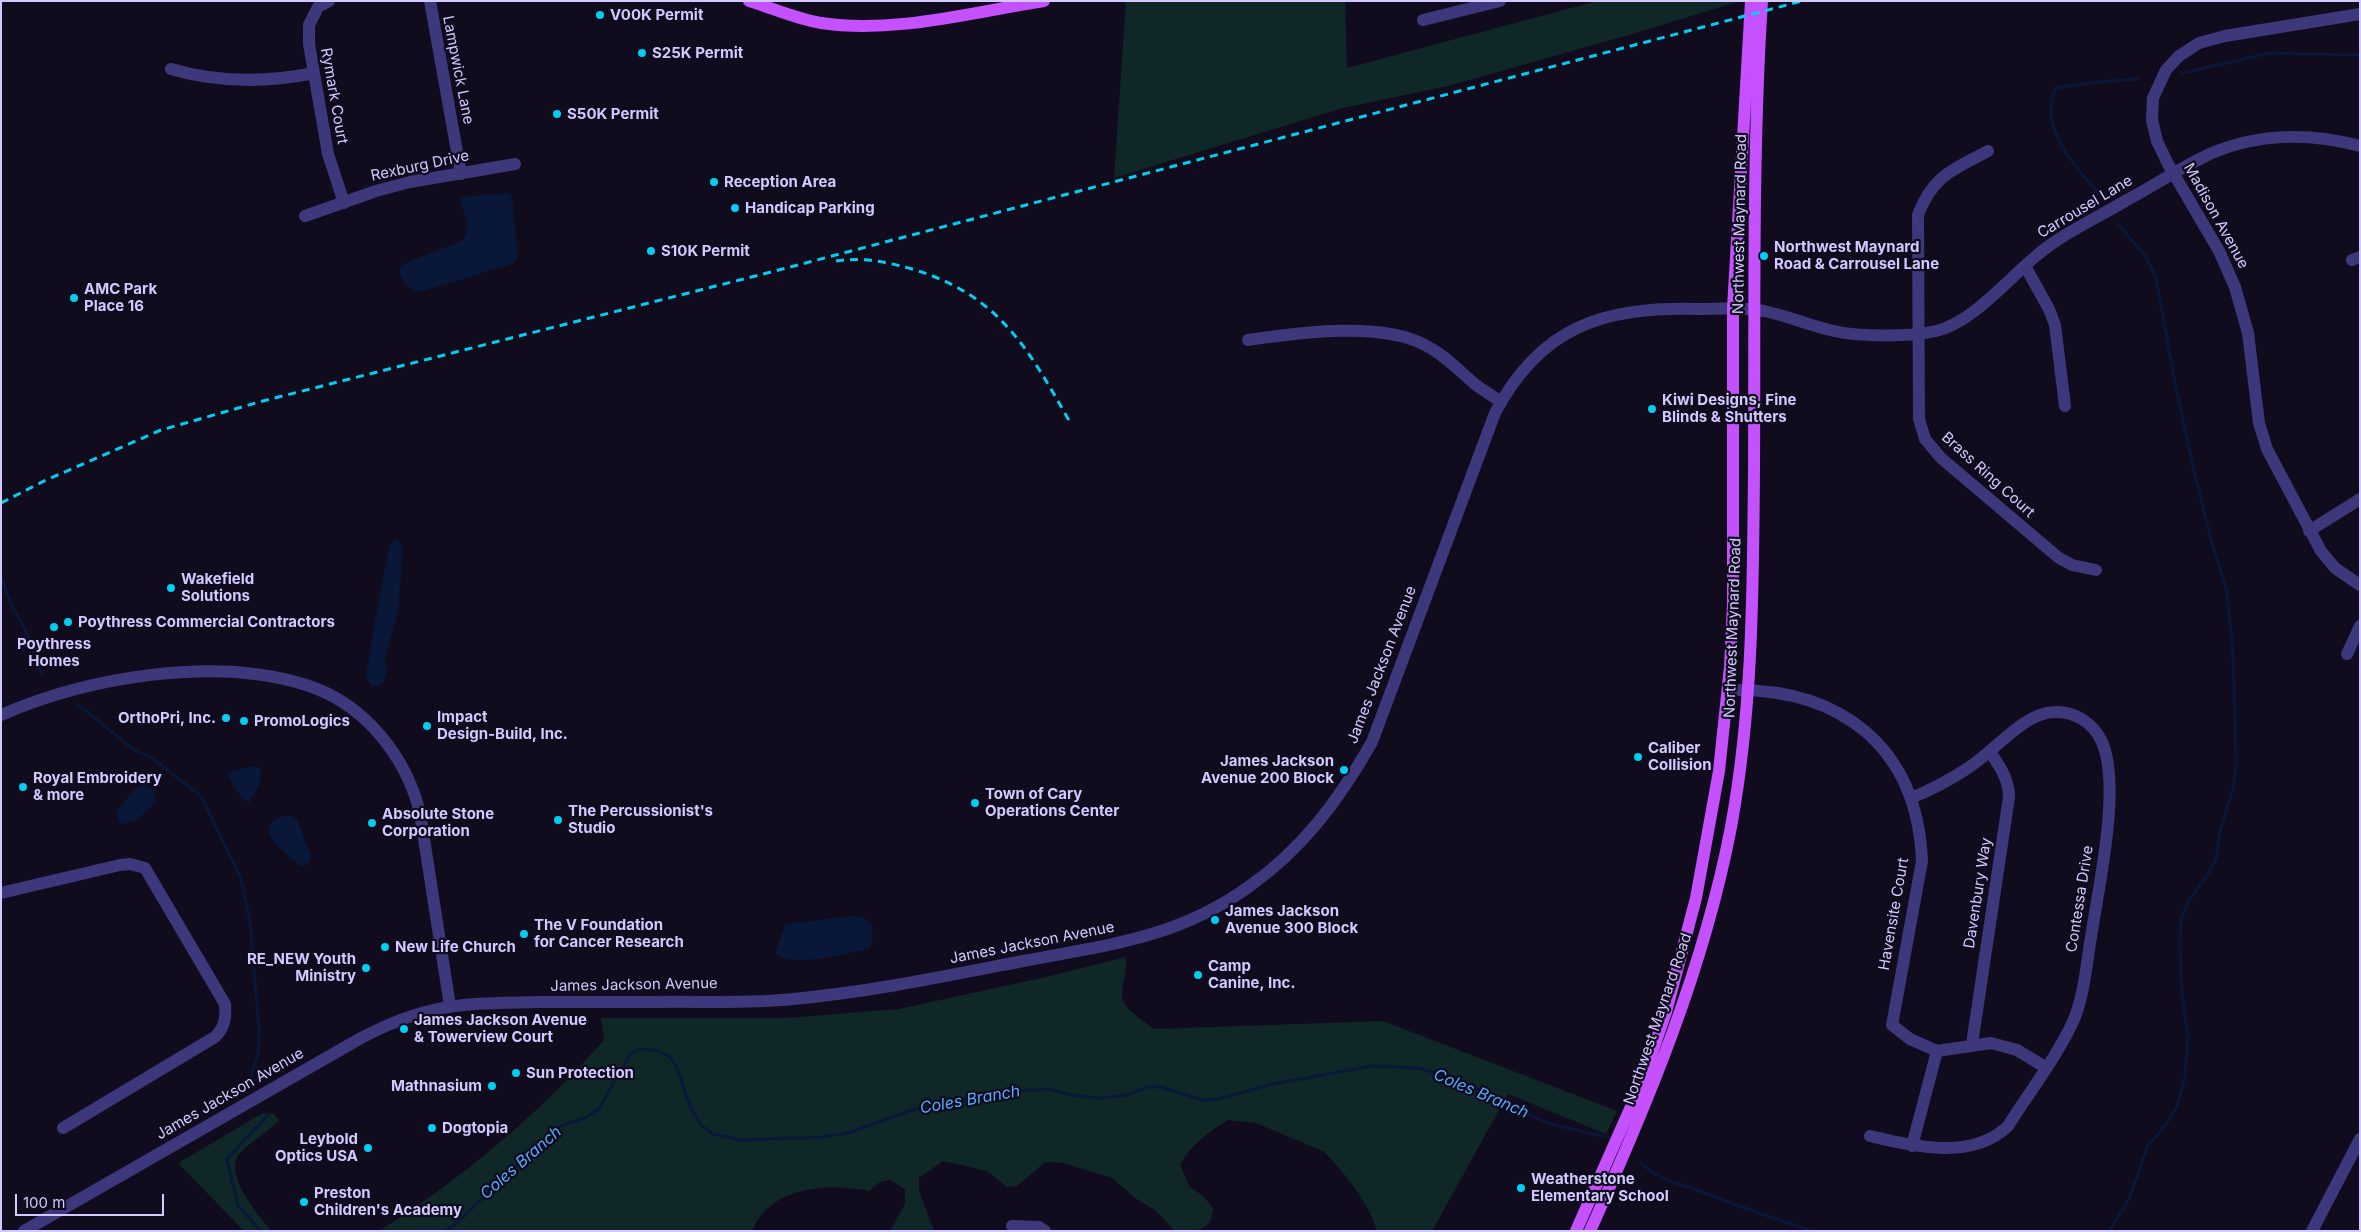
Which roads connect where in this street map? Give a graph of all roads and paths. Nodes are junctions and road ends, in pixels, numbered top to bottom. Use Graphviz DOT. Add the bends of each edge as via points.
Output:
graph roads {
  1 [pos="329,1"];
  2 [pos="430,1"];
  3 [pos="748,1"];
  4 [pos="1041,1"];
  5 [pos="1500,1"];
  6 [pos="1751,1"];
  7 [pos="1762,1"];
  8 [pos="2360,14"];
  9 [pos="1422,20"];
  10 [pos="1752,63"];
  11 [pos="172,69"];
  12 [pos="314,73"];
  13 [pos="2360,146"];
  14 [pos="1988,151"];
  15 [pos="515,164"];
  16 [pos="461,174"];
  17 [pos="2174,174"];
  18 [pos="344,203"];
  19 [pos="305,216"];
  20 [pos="2025,266"];
  21 [pos="1733,308"];
  22 [pos="1755,310"];
  23 [pos="1917,333"];
  24 [pos="1248,340"];
  25 [pos="1501,402"];
  26 [pos="2064,406"];
  27 [pos="2360,499"];
  28 [pos="2309,531"];
  29 [pos="2096,570"];
  30 [pos="2360,585"];
  31 [pos="2360,626"];
  32 [pos="2347,654"];
  33 [pos="1749,689"];
  34 [pos="1728,690"];
  35 [pos="1,715"];
  36 [pos="1990,752"];
  37 [pos="1911,798"];
  38 [pos="1,893"];
  39 [pos="450,1006"];
  40 [pos="1972,1044"];
  41 [pos="1937,1051"];
  42 [pos="2045,1068"];
  43 [pos="63,1128"];
  44 [pos="1870,1136"];
  45 [pos="2360,1139"];
  46 [pos="1912,1146"];
  47 [pos="1012,1226"];
  48 [pos="24,1231"];
  49 [pos="1045,1231"];
  50 [pos="1576,1231"];
  51 [pos="1590,1231"];
  52 [pos="2312,1231"];
  1 -- 12 [label="street, Rymark Court" via="318,6 309,24"];
  2 -- 16 [label="street, Lampwick Lane"];
  3 -- 4 [label="main road" via="821,23 859,25 916,23"];
  5 -- 9 [label="street"];
  6 -- 10 [label="main road, Northwest Maynard Road"];
  7 -- 10 [label="main road, Northwest Maynard Road"];
  8 -- 17 [label="street, Madison Avenue" via="2208,39 2188,48 2166,70 2152,108 2157,140"];
  10 -- 21 [label="main road, Northwest Maynard Road"];
  10 -- 22 [label="main road, Northwest Maynard Road"];
  11 -- 12 [label="street" via="219,80 252,82"];
  12 -- 18 [label="street, Rymark Court" via="328,154"];
  13 -- 17 [label="street, Carrousel Lane" via="2301,136 2262,139 2212,153"];
  14 -- 23 [label="street, Brass Ring Court" via="1943,176 1932,187 1921,207 1916,232"];
  15 -- 16 [label="street, Rexburg Drive"];
  16 -- 18 [label="street, Rexburg Drive" via="410,182"];
  17 -- 20 [label="street, Carrousel Lane" via="2054,242"];
  17 -- 28 [label="street, Madison Avenue" via="2236,287 2248,333 2262,436"];
  18 -- 19 [label="street, Rexburg Drive"];
  20 -- 23 [label="street, Carrousel Lane" via="1954,325"];
  20 -- 26 [label="street" via="2055,325"];
  21 -- 22 [label="street, James Jackson Avenue"];
  21 -- 25 [label="street, James Jackson Avenue" via="1661,308 1628,311 1597,319 1548,346 1523,370"];
  21 -- 34 [label="main road, Northwest Maynard Road" via="1733,604"];
  22 -- 23 [label="street, Carrousel Lane" via="1853,334"];
  22 -- 33 [label="main road, Northwest Maynard Road" via="1753,596"];
  23 -- 29 [label="street, Brass Ring Court" via="1919,419 1930,447 2059,558 2072,565"];
  24 -- 25 [label="street" via="1286,334 1367,331 1407,337 1443,356"];
  25 -- 39 [label="street, James Jackson Avenue" via="1372,742 1343,792 1308,835 1259,880 1210,911 1138,940 901,985 790,1000"];
  27 -- 28 [label="street"];
  28 -- 30 [label="street, Madison Avenue" via="2335,568"];
  31 -- 32 [label="street"];
  33 -- 34 [label="street, Havensite Court"];
  33 -- 37 [label="street, Havensite Court" via="1799,696 1824,705 1855,723 1885,751"];
  33 -- 51 [label="main road, Northwest Maynard Road" via="1732,824 1696,964 1658,1074"];
  34 -- 50 [label="main road, Northwest Maynard Road" via="1707,841 1681,962 1642,1082"];
  35 -- 39 [label="street" via="84,686 160,674 248,674 306,685 332,697 374,726 404,767 411,784 421,822"];
  36 -- 37 [label="street, Contessa Drive" via="1953,777"];
  36 -- 40 [label="street, Davenbury Way" via="2004,773 2009,797"];
  36 -- 42 [label="street, Contessa Drive" via="2034,717 2064,712 2084,720 2096,732 2102,740 2107,763 2108,824 2081,998 2067,1033"];
  37 -- 41 [label="street, Havensite Court" via="1921,840 1922,861 1892,1025 1910,1039"];
  38 -- 43 [label="street" via="120,865 145,868 225,1004 226,1016 215,1037"];
  39 -- 48 [label="street, James Jackson Avenue" via="399,1020 361,1038"];
  40 -- 41 [label="street"];
  40 -- 42 [label="street" via="2005,1045"];
  41 -- 46 [label="street"];
  42 -- 46 [label="street, Contessa Drive" via="2008,1126 1998,1136 1980,1144"];
  44 -- 46 [label="street, Contessa Drive"];
  45 -- 52 [label="street"];
  47 -- 49 [label="street"];
}
